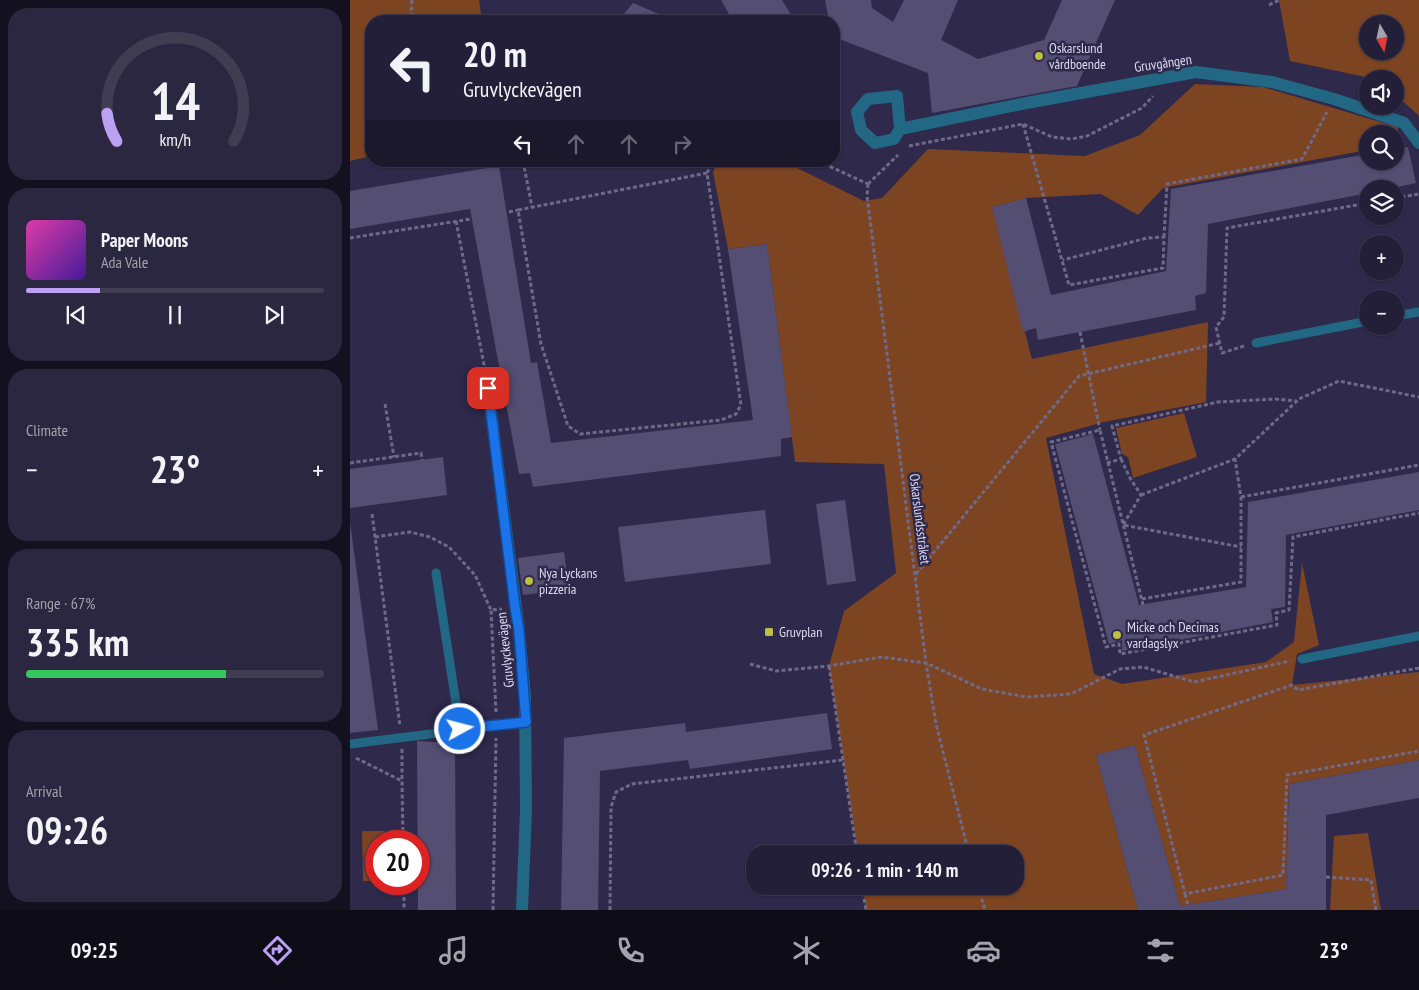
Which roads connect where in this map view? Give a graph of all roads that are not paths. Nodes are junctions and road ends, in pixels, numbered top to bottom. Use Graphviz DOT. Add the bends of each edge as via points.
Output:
graph roads {
  1 [pos="900,129"];
  2 [pos="1419,142"];
  3 [pos="1419,312"];
  4 [pos="1404,314"];
  5 [pos="1359,323"];
  6 [pos="1256,343"];
  7 [pos="488,388"];
  8 [pos="436,572"];
  9 [pos="1419,636"];
  10 [pos="1302,659"];
  11 [pos="526,722"];
  12 [pos="460,729"];
  13 [pos="350,744"];
  14 [pos="522,910"];
  1 -- 2 [label="street, Gruvgången" via="1196,72 1272,82 1334,99 1404,123"];
  3 -- 4 [label="lane"];
  5 -- 6 [label="lane"];
  7 -- 11 [label="street, Gruvlyckevägen" via="519,631"];
  8 -- 12 [label="lane"];
  9 -- 10 [label="lane"];
  11 -- 12 [label="lane"];
  11 -- 14 [label="street, Gruvlyckevägen"];
  12 -- 13 [label="lane"];
}
